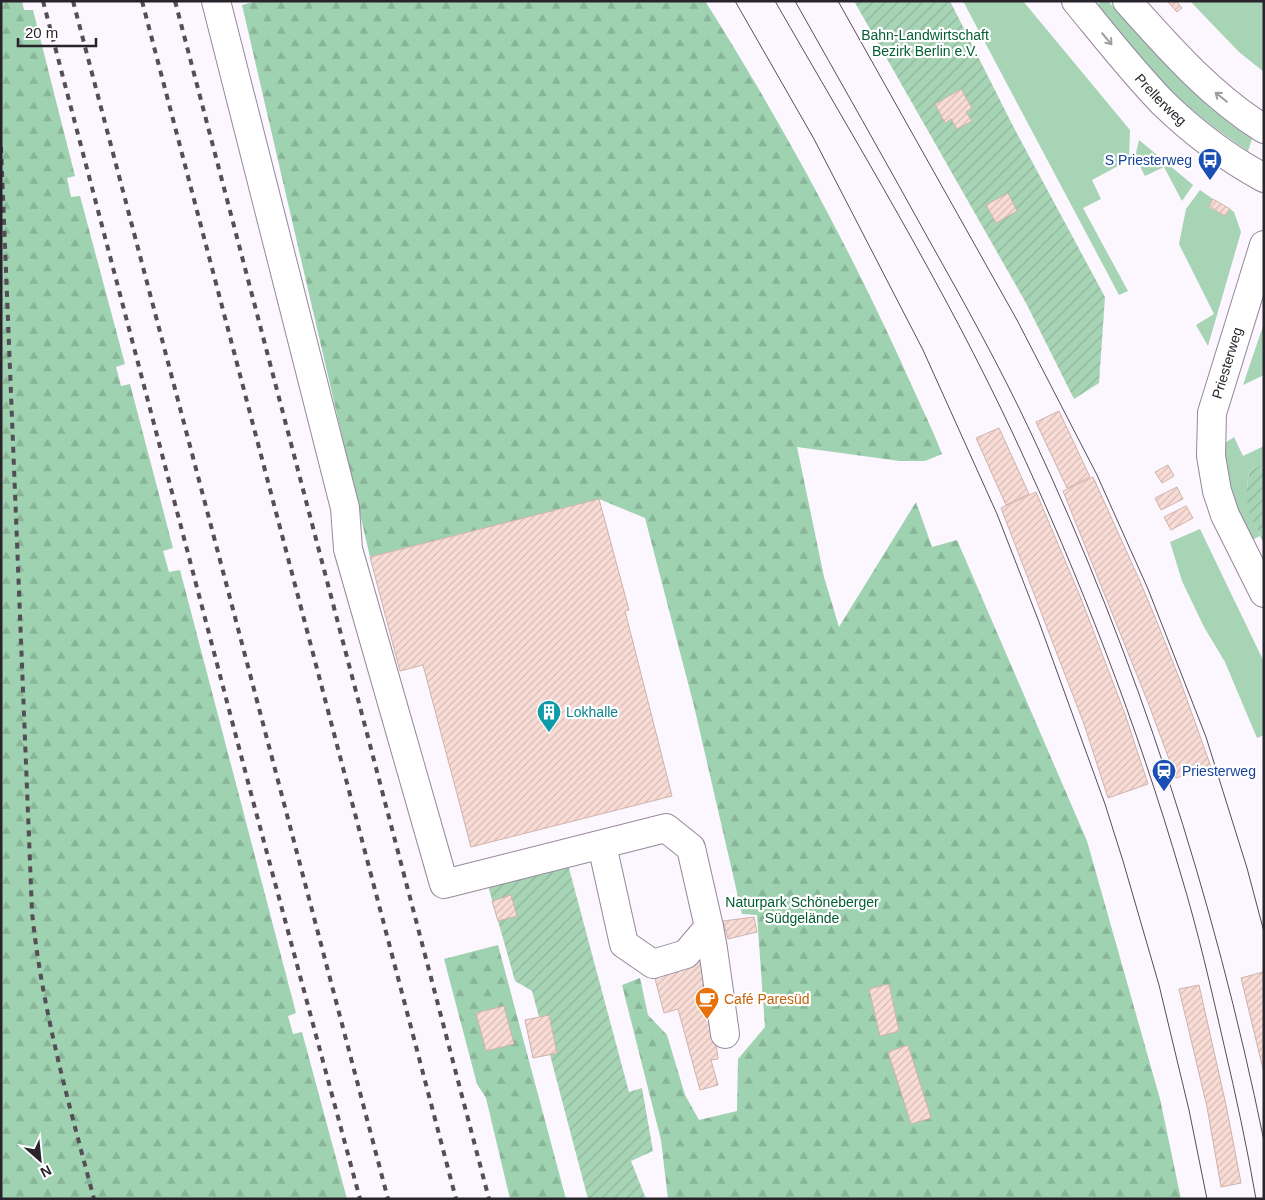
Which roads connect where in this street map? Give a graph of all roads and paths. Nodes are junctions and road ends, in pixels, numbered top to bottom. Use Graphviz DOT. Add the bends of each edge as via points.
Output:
graph roads {
  1 [pos="216,1"];
  2 [pos="1076,1"];
  3 [pos="1127,1"];
  4 [pos="1264,129"];
  5 [pos="1264,178"];
  6 [pos="1264,245"];
  7 [pos="1264,593"];
  8 [pos="602,844"];
  9 [pos="709,927"];
  10 [pos="725,1034"];
  1 -- 8 [label="main road" via="345,508 348,549 444,884"];
  2 -- 5 [label="main road, Prellerweg, one-way" via="1151,90 1181,119"];
  4 -- 3 [label="main road, one-way" via="1198,77"];
  6 -- 7 [label="main road, Priesterweg" via="1212,413 1211,456 1216,491 1225,515"];
  8 -- 9 [label="main road" via="666,828 691,848"];
  8 -- 9 [label="main road" via="624,944 653,964 686,954"];
  9 -- 10 [label="main road"];
}
